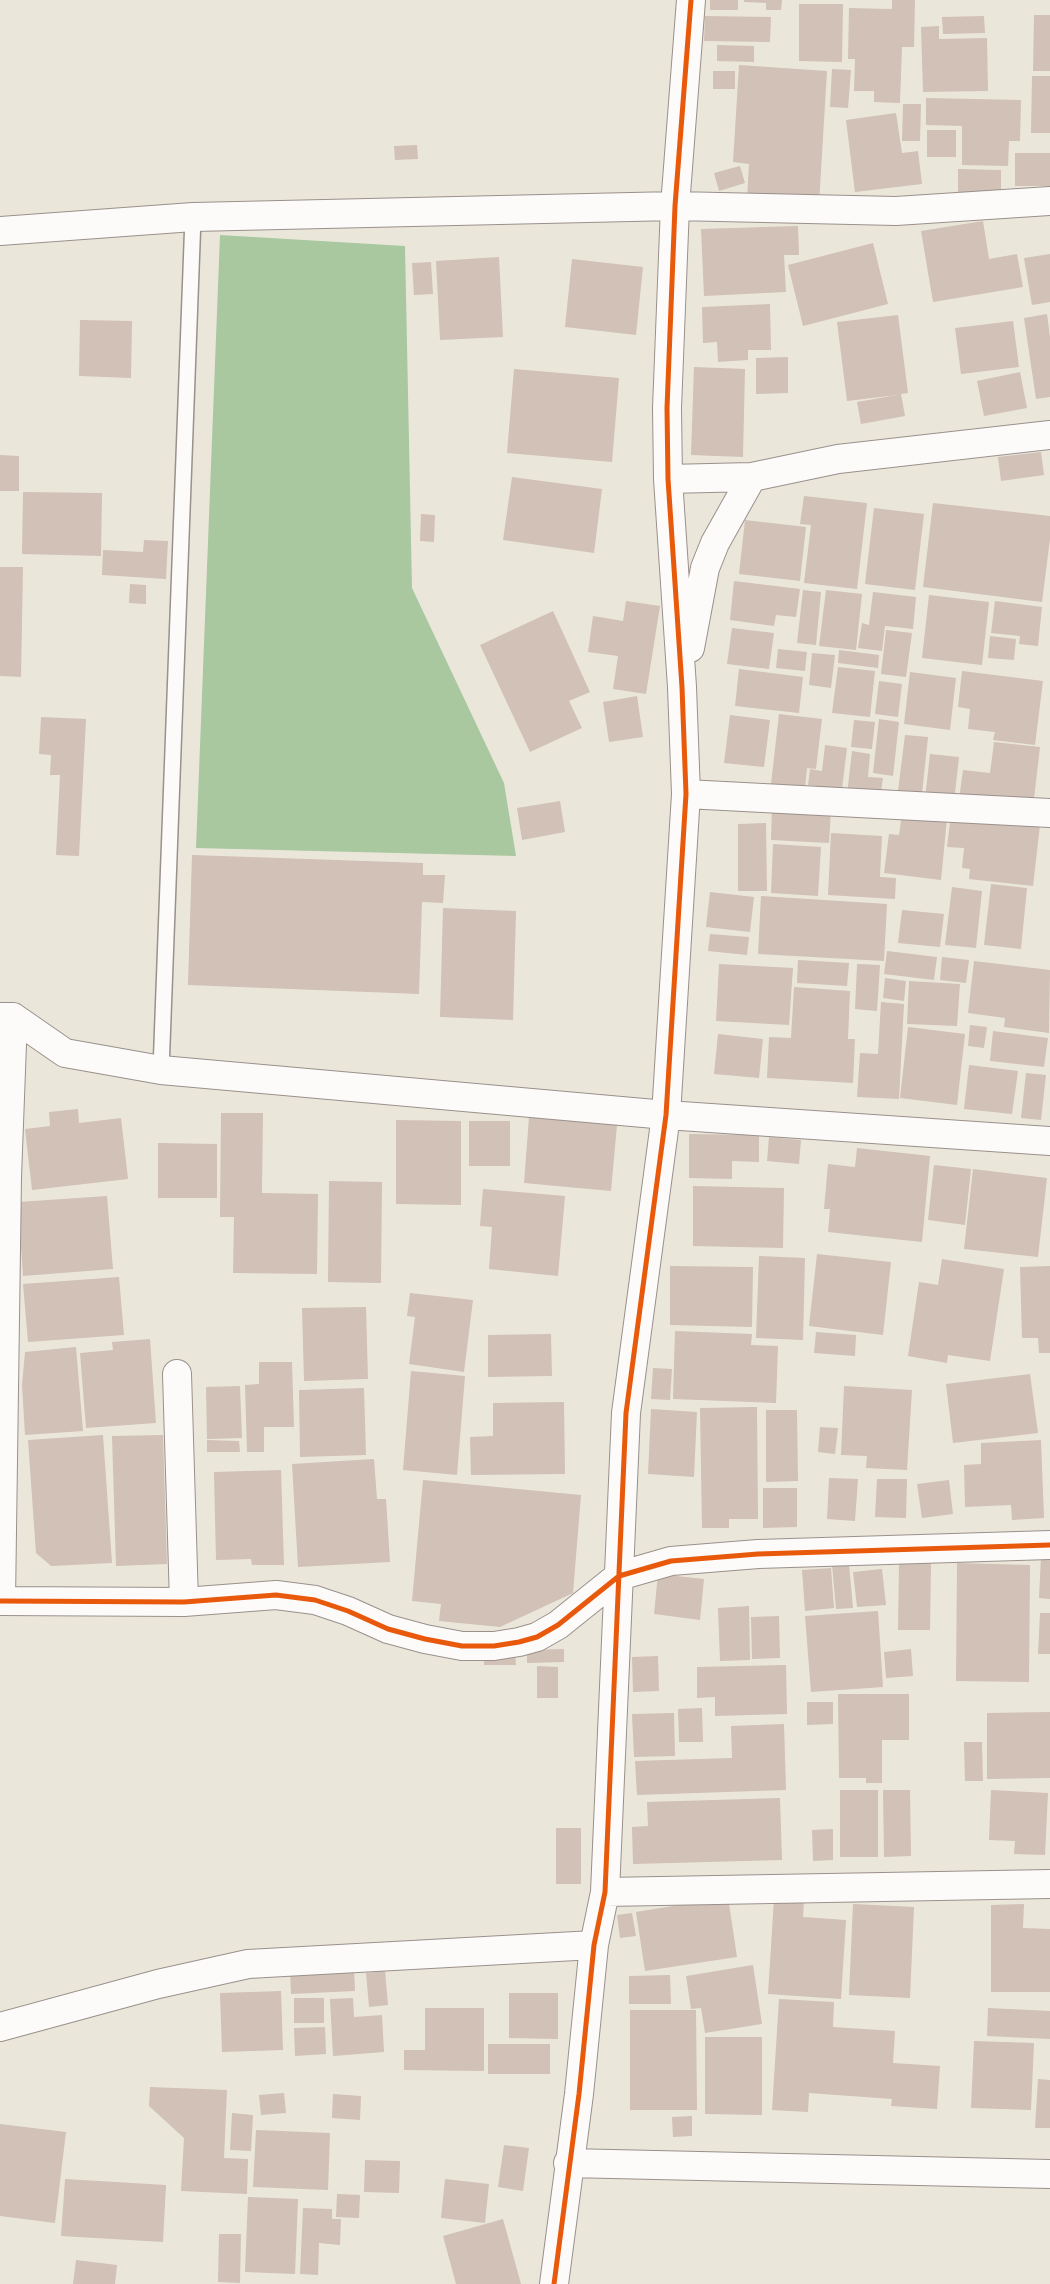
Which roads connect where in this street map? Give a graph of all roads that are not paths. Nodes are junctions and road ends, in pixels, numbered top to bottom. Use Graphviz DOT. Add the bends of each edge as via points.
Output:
graph roads {
  1 [pos="691,0"];
  2 [pos="1050,201"];
  3 [pos="675,206"];
  4 [pos="193,217"];
  5 [pos="0,232"];
  6 [pos="1050,435"];
  7 [pos="752,478"];
  8 [pos="668,479"];
  9 [pos="682,687"];
  10 [pos="686,794"];
  11 [pos="1050,813"];
  12 [pos="7,1017"];
  13 [pos="161,1070"];
  14 [pos="666,1115"];
  15 [pos="1050,1141"];
  16 [pos="3,1177"];
  17 [pos="177,1374"];
  18 [pos="1050,1545"];
  19 [pos="619,1576"];
  20 [pos="1,1601"];
  21 [pos="184,1602"];
  22 [pos="1050,1884"];
  23 [pos="605,1892"];
  24 [pos="594,1944"];
  25 [pos="0,2027"];
  26 [pos="568,2164"];
  27 [pos="1050,2174"];
  28 [pos="554,2284"];
  1 -- 3 [label="street"];
  2 -- 3 [label="street" via="896,211"];
  3 -- 4 [label="street"];
  3 -- 8 [label="street" via="667,408"];
  4 -- 5 [label="street"];
  4 -- 13 [label="lane"];
  6 -- 7 [label="street" via="838,459"];
  7 -- 8 [label="street"];
  7 -- 9 [label="street" via="715,543 705,568"];
  8 -- 9 [label="street"];
  9 -- 10 [label="street"];
  10 -- 11 [label="street"];
  10 -- 14 [label="street"];
  12 -- 13 [label="street" via="65,1053"];
  12 -- 16 [label="street"];
  13 -- 14 [label="street"];
  14 -- 15 [label="street"];
  14 -- 19 [label="street" via="626,1413"];
  16 -- 20 [label="street"];
  17 -- 21 [label="street"];
  18 -- 19 [label="street" via="708,1557 671,1561"];
  19 -- 21 [label="street" via="558,1625 519,1642 494,1646 462,1646 425,1639 388,1629 315,1600 276,1595"];
  19 -- 23 [label="street"];
  20 -- 21 [label="street"];
  22 -- 23 [label="street"];
  23 -- 24 [label="street"];
  24 -- 25 [label="street" via="248,1964 158,1984"];
  24 -- 26 [label="street" via="579,2094"];
  26 -- 27 [label="street"];
  26 -- 28 [label="street"];
}
